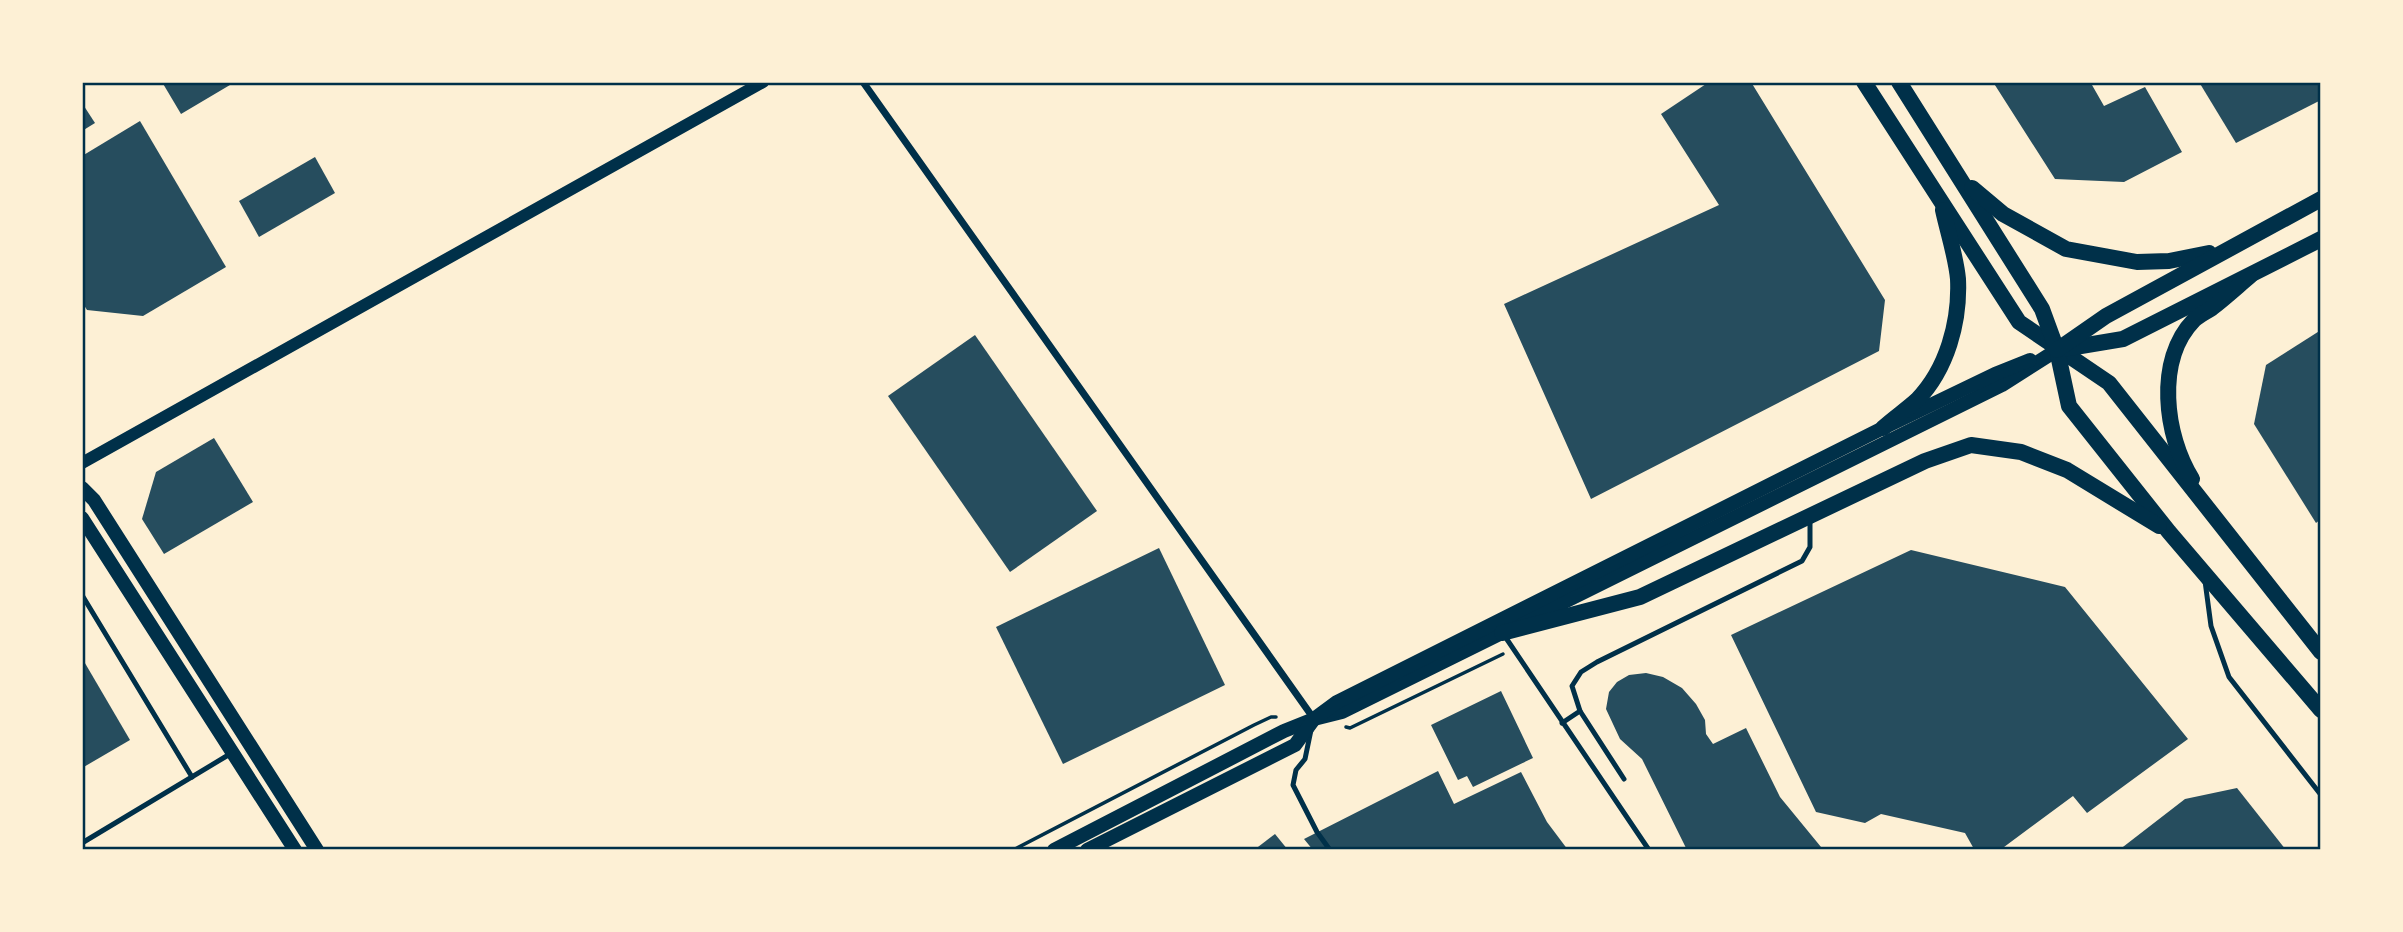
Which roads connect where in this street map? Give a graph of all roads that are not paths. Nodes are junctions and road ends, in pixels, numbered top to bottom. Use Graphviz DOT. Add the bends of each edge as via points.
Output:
graph roads {
  1 [pos="763,82"];
  2 [pos="863,82"];
  3 [pos="1864,82"];
  4 [pos="1899,82"];
  5 [pos="1960,179"];
  6 [pos="1941,198"];
  7 [pos="2321,199"];
  8 [pos="2321,239"];
  9 [pos="2225,250"];
  10 [pos="2250,276"];
  11 [pos="2057,350"];
  12 [pos="1883,428"];
  13 [pos="82,463"];
  14 [pos="82,488"];
  15 [pos="1810,516"];
  16 [pos="82,518"];
  17 [pos="2225,531"];
  18 [pos="2169,532"];
  19 [pos="2204,574"];
  20 [pos="82,595"];
  21 [pos="1502,633"];
  22 [pos="2321,652"];
  23 [pos="2321,710"];
  24 [pos="1580,711"];
  25 [pos="1314,719"];
  26 [pos="1562,723"];
  27 [pos="233,752"];
  28 [pos="192,777"];
  29 [pos="1624,779"];
  30 [pos="2321,795"];
  31 [pos="82,843"];
  32 [pos="295,850"];
  33 [pos="317,850"];
  34 [pos="1054,850"];
  35 [pos="1087,850"];
  36 [pos="1330,850"];
  37 [pos="1649,850"];
  1 -- 13 [label="street"];
  2 -- 25 [label="street"];
  3 -- 6 [label="main road"];
  4 -- 5 [label="main road"];
  5 -- 9 [label="main road" via="2003,214 2066,249 2137,262"];
  5 -- 11 [label="main road" via="2042,309"];
  6 -- 11 [label="main road" via="2019,322"];
  6 -- 12 [label="main road" via="1958,277 1949,347 1918,398"];
  7 -- 9 [label="main road"];
  8 -- 10 [label="main road"];
  9 -- 11 [label="main road" via="2106,316"];
  10 -- 11 [label="main road" via="2123,339"];
  10 -- 17 [label="main road" via="2194,320 2179,341 2166,389 2173,430 2188,472"];
  11 -- 12 [label="main road"];
  11 -- 17 [label="main road" via="2109,383"];
  11 -- 18 [label="main road" via="2069,405"];
  11 -- 21 [label="main road" via="2002,385"];
  12 -- 25 [label="main road" via="1337,702"];
  14 -- 33 [label="main road" via="94,500"];
  15 -- 18 [label="main road" via="1925,461 1971,445 2021,452 2067,470"];
  15 -- 21 [label="main road" via="1640,597"];
  15 -- 24 [label="lane" via="1810,547 1802,561 1581,672 1572,686"];
  16 -- 27 [label="main road"];
  17 -- 22 [label="main road"];
  18 -- 19 [label="main road"];
  19 -- 23 [label="main road"];
  19 -- 30 [label="lane" via="2211,626 2229,677"];
  20 -- 28 [label="lane"];
  21 -- 25 [label="main road" via="1342,712"];
  21 -- 26 [label="lane"];
  24 -- 26 [label="lane"];
  24 -- 29 [label="lane"];
  25 -- 34 [label="main road"];
  25 -- 35 [label="main road" via="1295,745"];
  25 -- 36 [label="lane" via="1305,759 1296,770 1293,785"];
  26 -- 37 [label="lane"];
  27 -- 28 [label="lane"];
  27 -- 32 [label="main road"];
  28 -- 31 [label="lane"];
}
